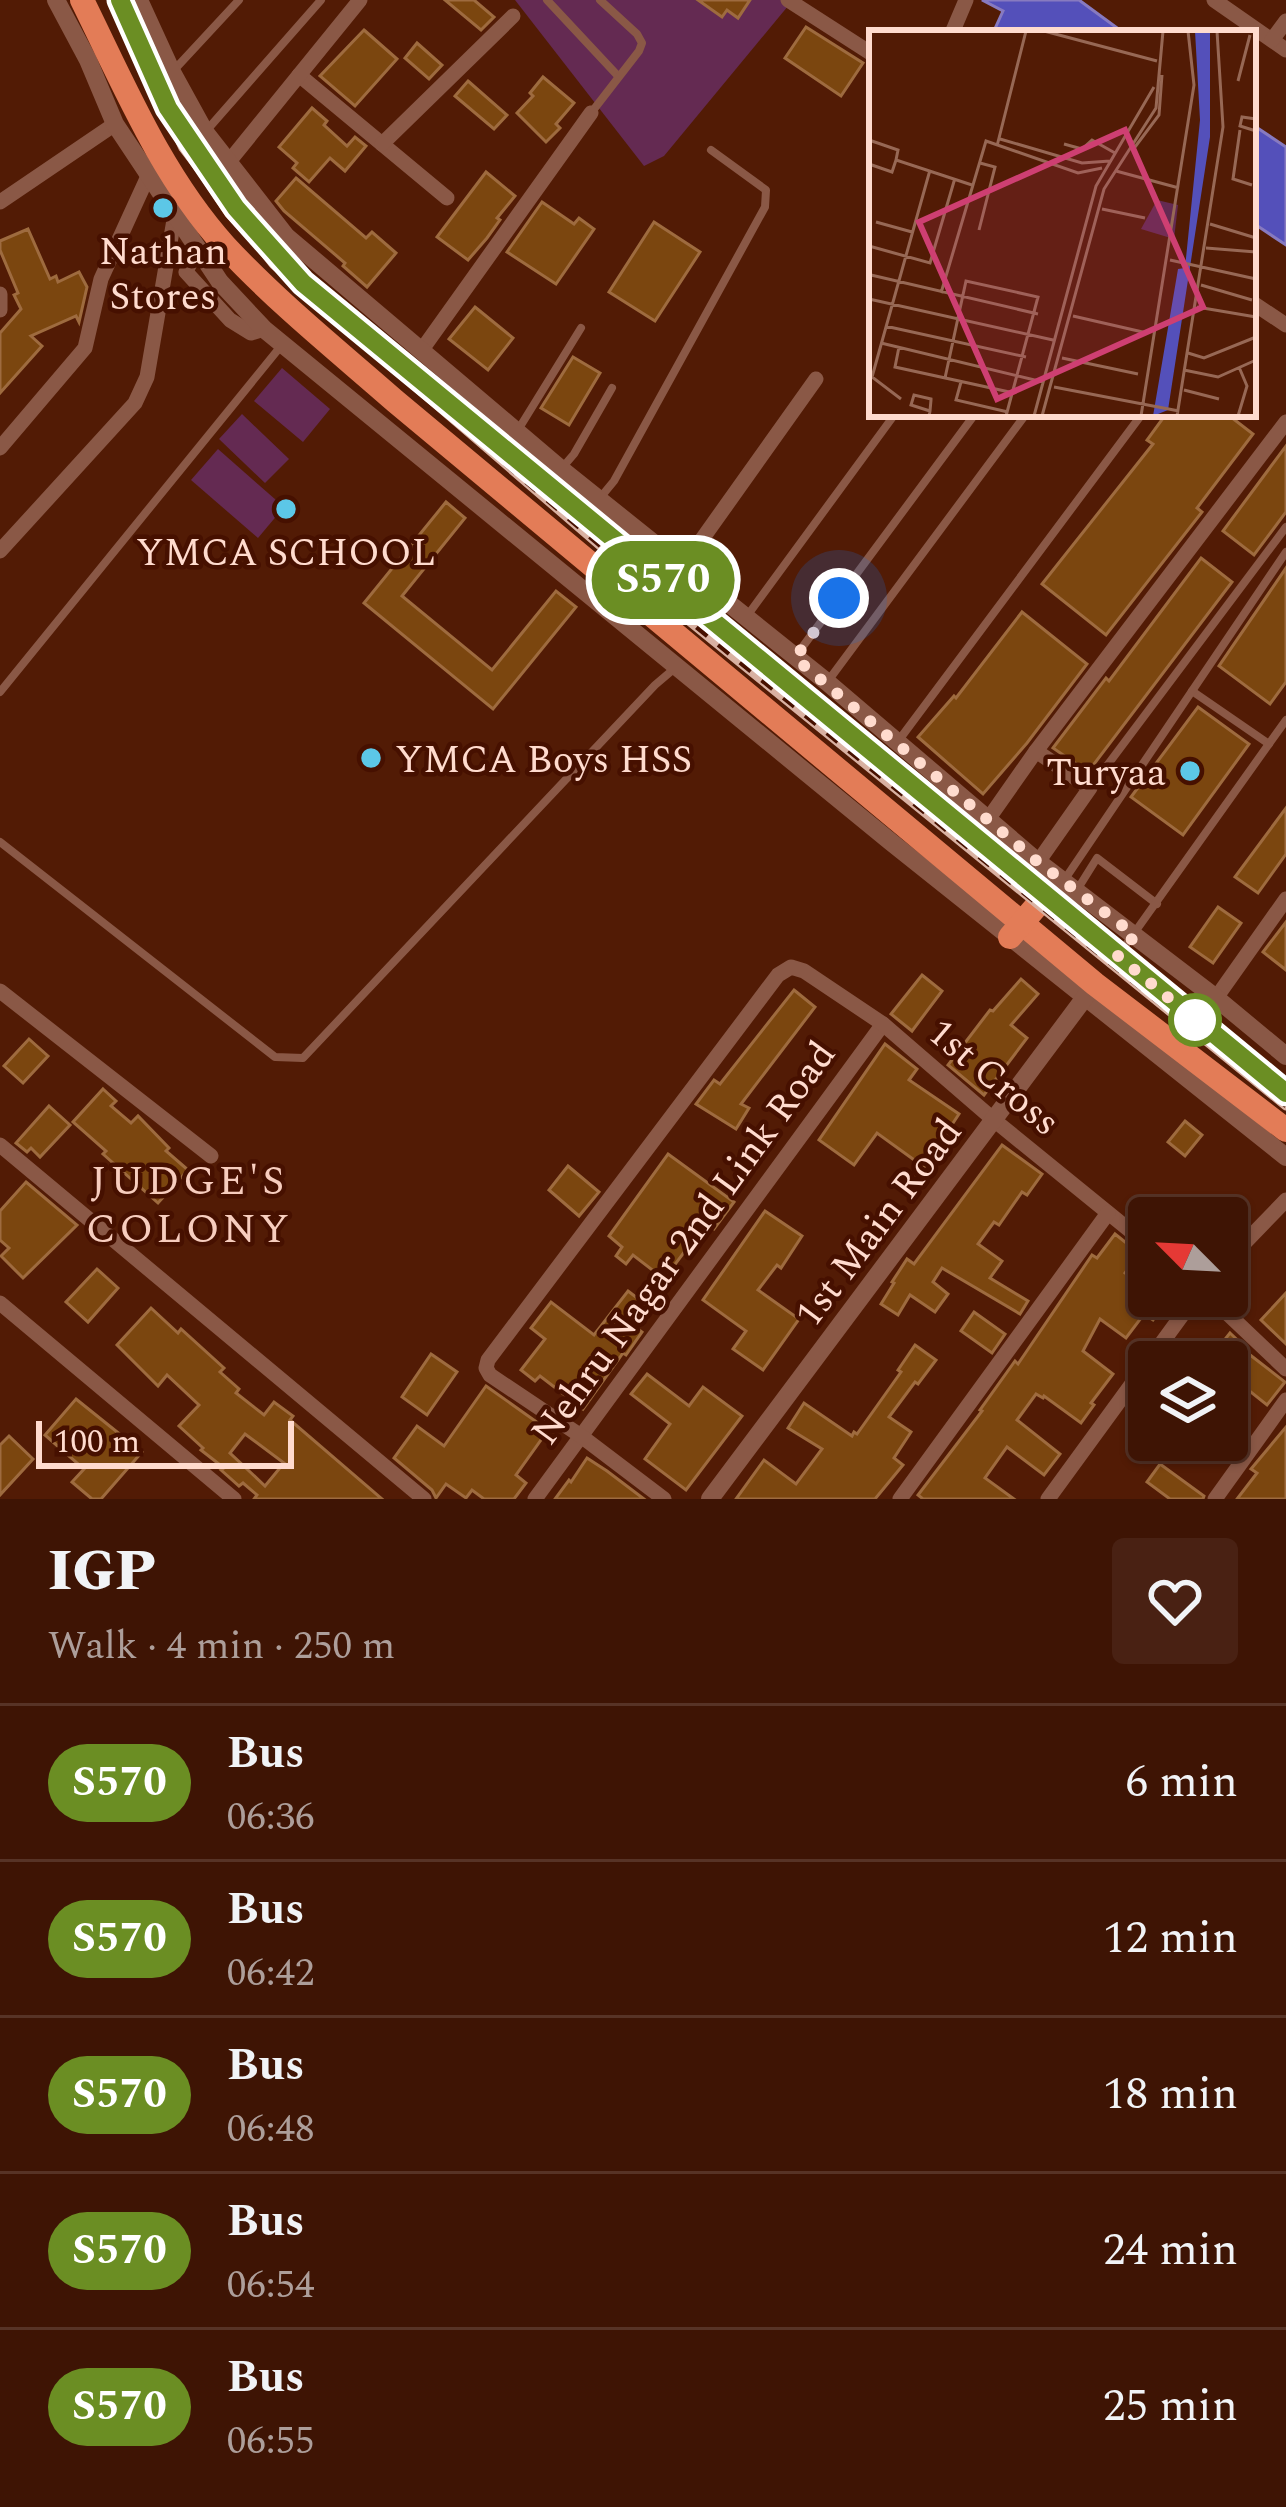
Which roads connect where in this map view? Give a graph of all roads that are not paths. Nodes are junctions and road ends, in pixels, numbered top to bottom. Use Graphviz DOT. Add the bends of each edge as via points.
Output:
graph roads {
  1 [pos="56,0"];
  2 [pos="82,0"];
  3 [pos="119,0"];
  4 [pos="140,0"];
  5 [pos="239,0"];
  6 [pos="321,0"];
  7 [pos="360,0"];
  8 [pos="548,0"];
  9 [pos="601,0"];
  10 [pos="788,0"];
  11 [pos="966,0"];
  12 [pos="1214,0"];
  13 [pos="513,16"];
  14 [pos="1286,21"];
  15 [pos="953,30"];
  16 [pos="80,44"];
  17 [pos="1279,45"];
  18 [pos="107,52"];
  19 [pos="869,52"];
  20 [pos="172,72"];
  21 [pos="298,75"];
  22 [pos="618,76"];
  23 [pos="591,113"];
  24 [pos="115,124"];
  25 [pos="382,144"];
  26 [pos="711,149"];
  27 [pos="214,153"];
  28 [pos="149,174"];
  29 [pos="6,198"];
  30 [pos="447,198"];
  31 [pos="175,214"];
  32 [pos="0,294"];
  33 [pos="1256,305"];
  34 [pos="0,310"];
  35 [pos="1286,325"];
  36 [pos="581,328"];
  37 [pos="282,345"];
  38 [pos="421,351"];
  39 [pos="816,379"];
  40 [pos="612,388"];
  41 [pos="893,417"];
  42 [pos="973,417"];
  43 [pos="1024,417"];
  44 [pos="1140,417"];
  45 [pos="1286,422"];
  46 [pos="517,431"];
  47 [pos="0,448"];
  48 [pos="561,469"];
  49 [pos="599,499"];
  50 [pos="1286,527"];
  51 [pos="0,551"];
  52 [pos="1286,552"];
  53 [pos="643,563"];
  54 [pos="683,566"];
  55 [pos="620,589"];
  56 [pos="739,626"];
  57 [pos="795,658"];
  58 [pos="678,665"];
  59 [pos="827,682"];
  60 [pos="1192,691"];
  61 [pos="0,692"];
  62 [pos="1286,720"];
  63 [pos="898,742"];
  64 [pos="1269,744"];
  65 [pos="1036,751"];
  66 [pos="1090,788"];
  67 [pos="988,818"];
  68 [pos="0,842"];
  69 [pos="1085,849"];
  70 [pos="1097,859"];
  71 [pos="1026,866"];
  72 [pos="1062,889"];
  73 [pos="1286,899"];
  74 [pos="1157,904"];
  75 [pos="987,906"];
  76 [pos="1016,930"];
  77 [pos="1135,935"];
  78 [pos="1118,956"];
  79 [pos="0,991"];
  80 [pos="1090,991"];
  81 [pos="1216,998"];
  82 [pos="883,1024"];
  83 [pos="1286,1056"];
  84 [pos="1204,1093"];
  85 [pos="1286,1093"];
  86 [pos="1238,1094"];
  87 [pos="994,1120"];
  88 [pos="1286,1130"];
  89 [pos="0,1145"];
  90 [pos="212,1156"];
  91 [pos="1286,1157"];
  92 [pos="1286,1200"];
  93 [pos="1108,1213"];
  94 [pos="1128,1229"];
  95 [pos="1248,1240"];
  96 [pos="0,1303"];
  97 [pos="1181,1317"];
  98 [pos="1231,1317"];
  99 [pos="1286,1370"];
  100 [pos="1286,1400"];
  101 [pos="581,1436"];
  102 [pos="234,1499"];
  103 [pos="424,1499"];
  104 [pos="535,1499"];
  105 [pos="664,1499"];
  106 [pos="710,1499"];
  107 [pos="900,1499"];
  108 [pos="1048,1499"];
  109 [pos="1215,1499"];
  1 -- 16 [label="street"];
  2 -- 18 [label="main road"];
  3 -- 27 [label="main road" via="168,108"];
  4 -- 20 [label="street"];
  5 -- 20 [label="lane"];
  6 -- 27 [label="lane"];
  7 -- 21 [label="street"];
  8 -- 22 [label="lane"];
  9 -- 22 [label="lane" via="642,43"];
  10 -- 19 [label="street"];
  11 -- 15 [label="street"];
  12 -- 17 [label="street"];
  13 -- 25 [label="street"];
  14 -- 17 [label="street"];
  16 -- 18 [label="main road"];
  16 -- 24 [label="street"];
  18 -- 55 [label="main road" via="164,163 224,245"];
  20 -- 27 [label="street"];
  21 -- 25 [label="street"];
  21 -- 27 [label="street"];
  22 -- 23 [label="lane"];
  23 -- 38 [label="street"];
  24 -- 28 [label="street"];
  24 -- 29 [label="street"];
  25 -- 30 [label="street"];
  26 -- 49 [label="lane" via="766,190 765,207"];
  27 -- 38 [label="street" via="286,236"];
  27 -- 53 [label="main road" via="236,208 303,283"];
  28 -- 31 [label="street"];
  28 -- 47 [label="street" via="101,279 85,348"];
  31 -- 37 [label="street" via="220,282"];
  31 -- 51 [label="street" via="136,403"];
  32 -- 34 [label="street"];
  33 -- 35 [label="street"];
  36 -- 46 [label="lane"];
  37 -- 58 [label="street"];
  37 -- 61 [label="lane"];
  38 -- 46 [label="street"];
  39 -- 54 [label="street"];
  40 -- 48 [label="lane"];
  41 -- 56 [label="lane"];
  42 -- 57 [label="lane"];
  43 -- 59 [label="lane"];
  44 -- 63 [label="lane"];
  45 -- 65 [label="street"];
  46 -- 48 [label="street"];
  48 -- 49 [label="street"];
  49 -- 54 [label="street"];
  50 -- 66 [label="lane"];
  52 -- 60 [label="lane"];
  53 -- 55 [label="main road"];
  53 -- 56 [label="main road"];
  54 -- 56 [label="street"];
  55 -- 75 [label="main road"];
  56 -- 57 [label="street"];
  56 -- 71 [label="main road"];
  57 -- 59 [label="street"];
  58 -- 68 [label="lane" via="303,1058 275,1057"];
  58 -- 75 [label="street"];
  59 -- 63 [label="street"];
  60 -- 64 [label="lane"];
  60 -- 69 [label="lane"];
  62 -- 64 [label="lane"];
  63 -- 67 [label="street"];
  64 -- 74 [label="lane"];
  65 -- 66 [label="street"];
  65 -- 67 [label="street"];
  66 -- 71 [label="street"];
  67 -- 71 [label="street"];
  69 -- 70 [label="lane"];
  69 -- 72 [label="lane"];
  70 -- 72 [label="lane"];
  70 -- 74 [label="lane"];
  71 -- 72 [label="main road"];
  71 -- 75 [label="main road"];
  72 -- 76 [label="main road"];
  72 -- 77 [label="street"];
  72 -- 78 [label="main road"];
  73 -- 81 [label="street"];
  74 -- 77 [label="lane"];
  75 -- 76 [label="main road"];
  76 -- 80 [label="main road"];
  77 -- 78 [label="lane"];
  77 -- 81 [label="street"];
  78 -- 85 [label="main road"];
  79 -- 90 [label="street"];
  80 -- 84 [label="street"];
  80 -- 86 [label="main road"];
  80 -- 87 [label="street, 1st Main Road"];
  81 -- 83 [label="street"];
  82 -- 87 [label="street, 1st Cross"];
  82 -- 101 [label="street, Nehru Nagar 2nd Link Road"];
  82 -- 101 [label="street, 1st Cross" via="804,970 778,974 488,1360 490,1375"];
  84 -- 86 [label="main road"];
  84 -- 91 [label="street"];
  86 -- 88 [label="main road"];
  87 -- 93 [label="street, 1st Cross"];
  87 -- 106 [label="street, 1st Main Road"];
  89 -- 103 [label="street"];
  92 -- 95 [label="street"];
  93 -- 94 [label="street, 1st Cross"];
  93 -- 107 [label="street"];
  96 -- 102 [label="street"];
  97 -- 108 [label="street"];
  98 -- 99 [label="street"];
  100 -- 109 [label="street"];
  101 -- 104 [label="street, Nehru Nagar 2nd Link Road"];
  101 -- 105 [label="street"];
}
